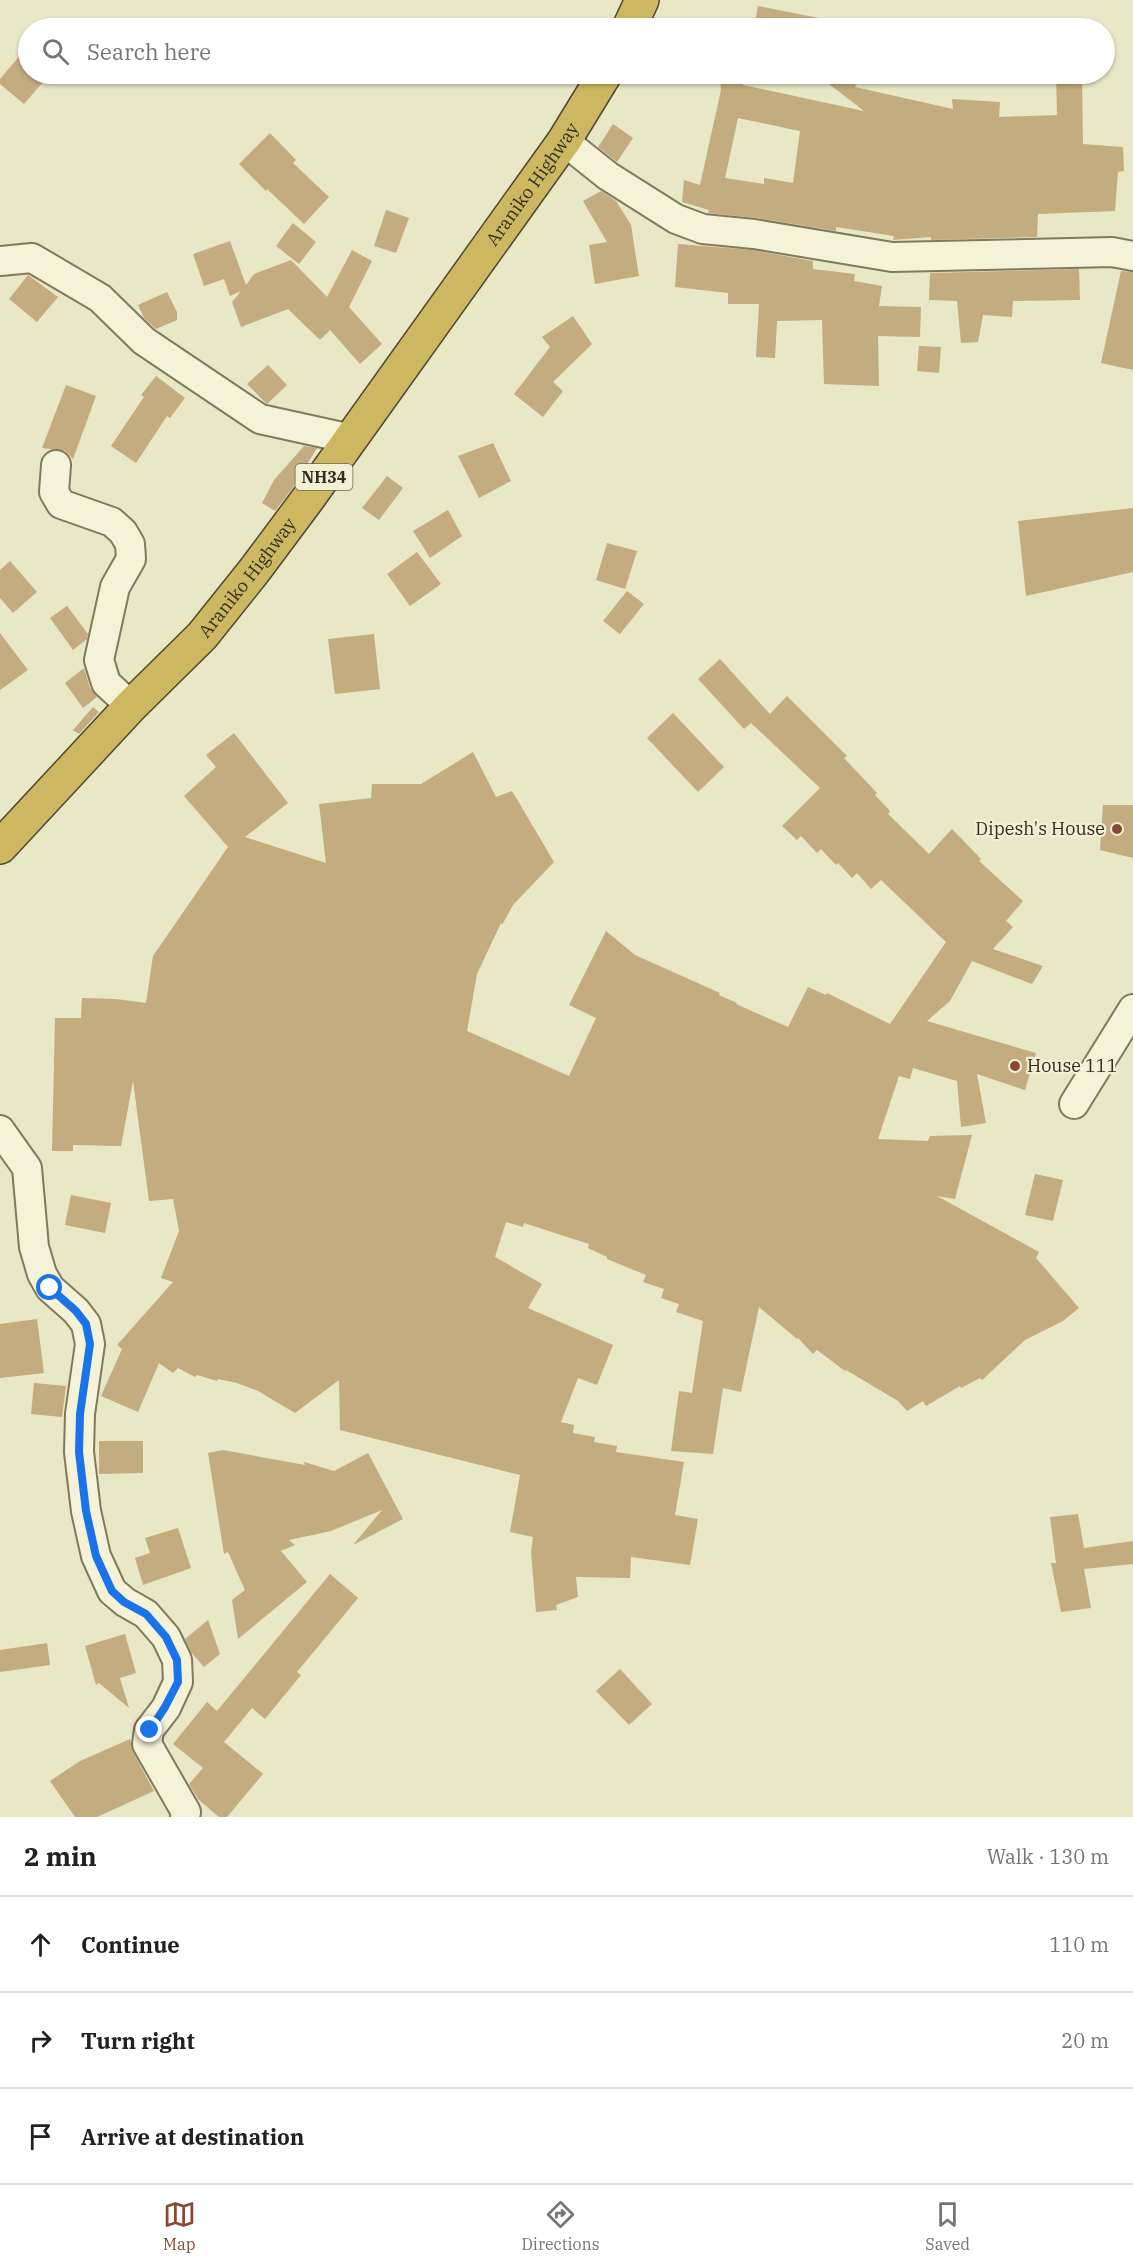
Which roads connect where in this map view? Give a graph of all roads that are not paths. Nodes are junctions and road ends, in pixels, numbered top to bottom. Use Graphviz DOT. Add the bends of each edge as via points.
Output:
graph roads {
  1 [pos="642,0"];
  2 [pos="634,18"];
  3 [pos="599,84"];
  4 [pos="564,141"];
  5 [pos="1133,256"];
  6 [pos="0,261"];
  7 [pos="351,439"];
  8 [pos="56,465"];
  9 [pos="131,706"];
  10 [pos="0,847"];
  11 [pos="1133,1010"];
  12 [pos="1074,1104"];
  13 [pos="0,1130"];
  14 [pos="185,1817"];
  1 -- 2 [label="highway"];
  3 -- 4 [label="highway, Araniko Highway / NH34"];
  4 -- 5 [label="street" via="608,176 676,219 703,230 754,234 892,257 1112,252"];
  4 -- 7 [label="highway, Araniko Highway / NH34"];
  6 -- 7 [label="street" via="32,258 100,298 144,341 260,419"];
  7 -- 9 [label="highway, Araniko Highway / NH34" via="202,636"];
  8 -- 9 [label="street" via="54,492 61,504 112,522 130,544 131,559 115,587 99,660 106,683"];
  9 -- 10 [label="highway, Araniko Highway / NH34"];
  11 -- 12 [label="street"];
  13 -- 14 [label="street" via="27,1168 34,1247 42,1274 50,1288 86,1324 90,1344 79,1452 96,1556 112,1591 146,1614 166,1637 177,1660 178,1682 150,1730 147,1744 186,1812"];
}
